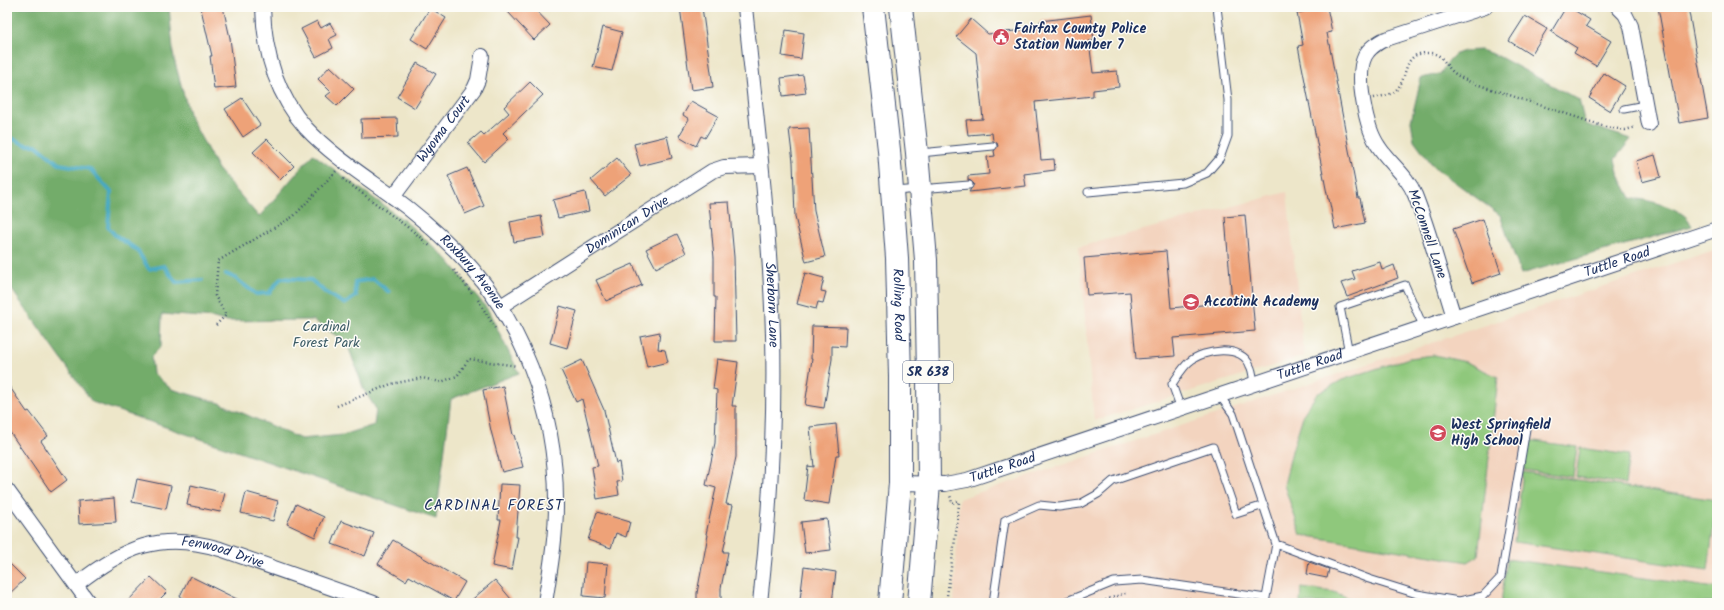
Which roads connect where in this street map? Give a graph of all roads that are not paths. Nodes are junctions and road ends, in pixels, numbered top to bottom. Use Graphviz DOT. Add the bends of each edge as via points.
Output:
graph roads {
  1 [pos="263,7"];
  2 [pos="745,7"];
  3 [pos="873,7"];
  4 [pos="902,7"];
  5 [pos="1217,7"];
  6 [pos="1485,7"];
  7 [pos="1618,7"];
  8 [pos="482,56"];
  9 [pos="1645,105"];
  10 [pos="1624,109"];
  11 [pos="1649,124"];
  12 [pos="994,146"];
  13 [pos="917,153"];
  14 [pos="761,166"];
  15 [pos="969,185"];
  16 [pos="920,189"];
  17 [pos="892,192"];
  18 [pos="1088,192"];
  19 [pos="393,197"];
  20 [pos="1717,229"];
  21 [pos="501,306"];
  22 [pos="1454,317"];
  23 [pos="1424,328"];
  24 [pos="1349,353"];
  25 [pos="1254,384"];
  26 [pos="1220,396"];
  27 [pos="1181,409"];
  28 [pos="1526,428"];
  29 [pos="900,484"];
  30 [pos="938,484"];
  31 [pos="7,490"];
  32 [pos="1264,505"];
  33 [pos="1276,544"];
  34 [pos="77,584"];
  35 [pos="1265,600"];
  36 [pos="89,603"];
  37 [pos="374,603"];
  38 [pos="545,603"];
  39 [pos="760,603"];
  40 [pos="890,603"];
  41 [pos="919,603"];
  42 [pos="993,603"];
  43 [pos="1062,603"];
  1 -- 19 [label="street, Roxbury Avenue" via="267,49 282,92 293,111 318,140"];
  2 -- 14 [label="street, Sherborn Lane"];
  3 -- 17 [label="main road, Rolling Road / SR 638"];
  4 -- 13 [label="main road, Rolling Road / SR 638"];
  5 -- 18 [label="lane" via="1228,100 1228,136 1220,158 1207,173 1183,183"];
  6 -- 22 [label="street, McConnell Lane" via="1383,40 1375,45 1362,63 1368,126 1386,156 1403,175 1414,193"];
  7 -- 9 [label="street" via="1631,26"];
  8 -- 19 [label="street, Wyoma Court" via="474,89"];
  9 -- 10 [label="lane"];
  9 -- 11 [label="street"];
  12 -- 13 [label="lane"];
  13 -- 16 [label="main road, Rolling Road / SR 638"];
  14 -- 21 [label="street, Dominican Drive" via="732,166 712,171"];
  14 -- 39 [label="street, Sherborn Lane" via="770,265 774,408 767,544"];
  15 -- 16 [label="lane"];
  16 -- 17 [label="lane"];
  16 -- 30 [label="main road, Rolling Road / SR 638" via="926,260 928,376"];
  17 -- 29 [label="main road, Rolling Road / SR 638" via="897,266"];
  19 -- 21 [label="street, Roxbury Avenue" via="456,251"];
  20 -- 22 [label="street, Tuttle Road"];
  21 -- 38 [label="street, Roxbury Avenue" via="538,385 549,426 555,467 556,505"];
  22 -- 23 [label="street, Tuttle Road"];
  23 -- 24 [label="street, Tuttle Road"];
  23 -- 24 [label="lane" via="1405,285 1340,307"];
  24 -- 25 [label="street, Tuttle Road"];
  25 -- 26 [label="street, Tuttle Road"];
  25 -- 27 [label="lane" via="1250,365 1244,357 1233,352 1206,352 1189,362 1172,384"];
  26 -- 27 [label="street, Tuttle Road"];
  26 -- 32 [label="lane" via="1233,414"];
  27 -- 30 [label="street, Tuttle Road" via="967,480"];
  28 -- 33 [label="lane" via="1501,578 1483,596 1459,601 1417,594"];
  29 -- 30 [label="street, Tuttle Road"];
  29 -- 40 [label="main road, Rolling Road / SR 638"];
  30 -- 41 [label="main road, Rolling Road / SR 638"];
  31 -- 34 [label="street"];
  32 -- 33 [label="lane"];
  32 -- 42 [label="lane" via="1236,514 1213,446 1113,481 1098,494 1080,504 1059,507 1039,505 1005,520"];
  33 -- 35 [label="lane"];
  34 -- 36 [label="street"];
  34 -- 37 [label="street, Fenwood Drive" via="109,560 133,549 150,544 194,542 220,548"];
  35 -- 43 [label="lane" via="1142,580 1114,582"];
}
